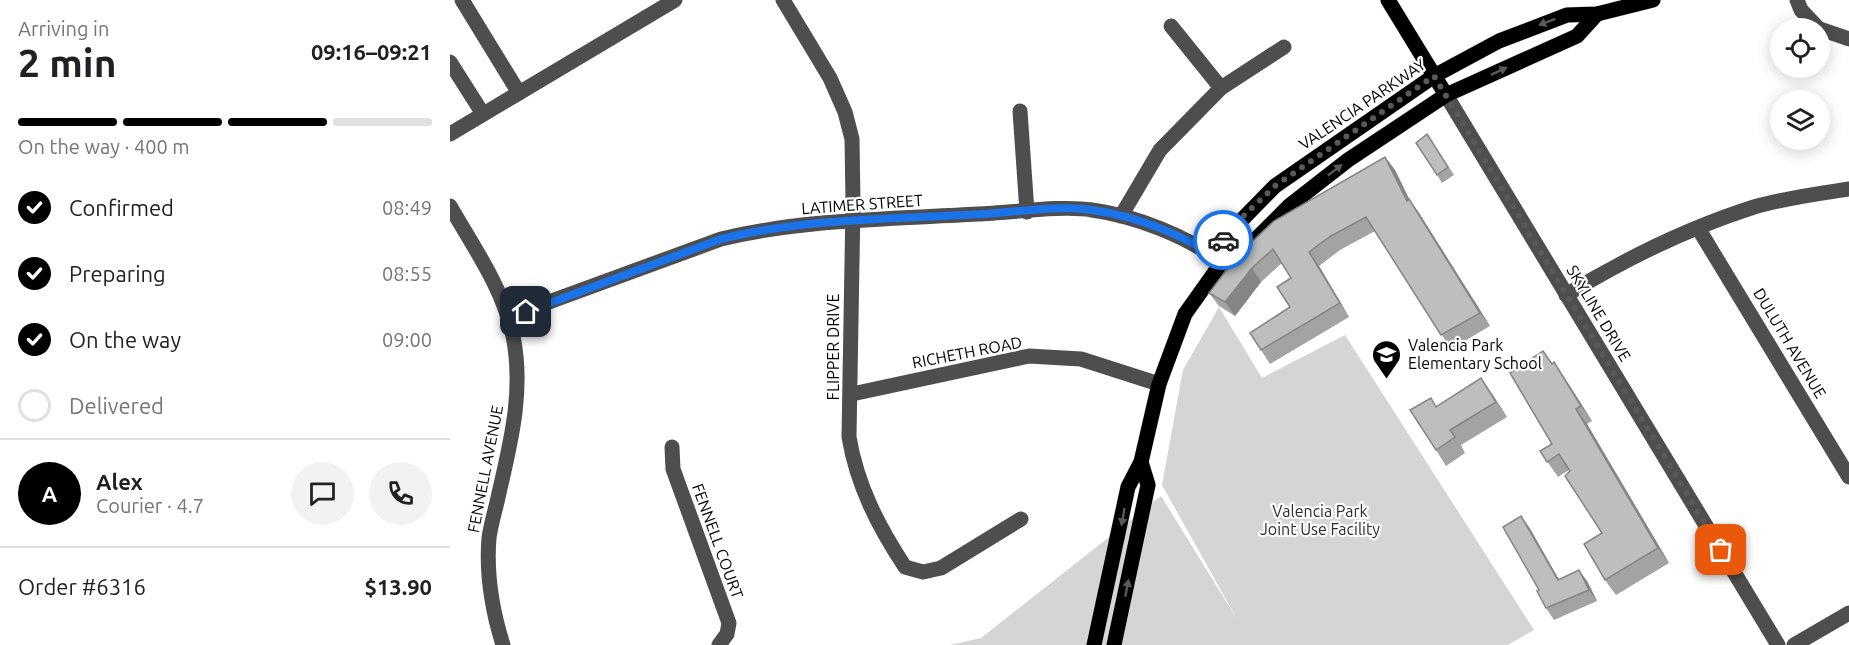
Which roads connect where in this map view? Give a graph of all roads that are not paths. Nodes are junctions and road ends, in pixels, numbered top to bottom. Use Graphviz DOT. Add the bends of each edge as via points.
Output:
graph roads {
  1 [pos="462,0"];
  2 [pos="675,0"];
  3 [pos="783,0"];
  4 [pos="1388,0"];
  5 [pos="1653,0"];
  6 [pos="1797,0"];
  7 [pos="1597,14"];
  8 [pos="1809,18"];
  9 [pos="1171,26"];
  10 [pos="1830,33"];
  11 [pos="1849,39"];
  12 [pos="1284,47"];
  13 [pos="450,62"];
  14 [pos="1434,76"];
  15 [pos="1221,88"];
  16 [pos="519,93"];
  17 [pos="1446,95"];
  18 [pos="1020,111"];
  19 [pos="483,114"];
  20 [pos="450,134"];
  21 [pos="1849,189"];
  22 [pos="450,206"];
  23 [pos="1027,212"];
  24 [pos="1121,216"];
  25 [pos="852,221"];
  26 [pos="1698,228"];
  27 [pos="1222,262"];
  28 [pos="1566,295"];
  29 [pos="508,317"];
  30 [pos="1159,384"];
  31 [pos="852,394"];
  32 [pos="672,447"];
  33 [pos="1141,462"];
  34 [pos="1849,477"];
  35 [pos="1021,519"];
  36 [pos="1849,613"];
  37 [pos="503,645"];
  38 [pos="719,645"];
  39 [pos="1095,645"];
  40 [pos="1114,645"];
  41 [pos="1778,645"];
  42 [pos="1794,645"];
  1 -- 16 [label="street"];
  2 -- 16 [label="street"];
  3 -- 25 [label="street, FLIPPER DRIVE" via="830,78 845,112 852,139"];
  4 -- 14 [label="main road, SKYLINE DRIVE"];
  5 -- 7 [label="main road, VALENCIA PARKWAY"];
  6 -- 8 [label="street"];
  7 -- 14 [label="main road, VALENCIA PARKWAY, one-way" via="1567,15 1499,41"];
  17 -- 7 [label="main road, VALENCIA PARKWAY, one-way" via="1577,36"];
  9 -- 15 [label="street"];
  10 -- 11 [label="street"];
  12 -- 15 [label="street"];
  13 -- 19 [label="street"];
  14 -- 17 [label="main road, SKYLINE DRIVE"];
  14 -- 27 [label="main road, VALENCIA PARKWAY" via="1275,186 1225,237"];
  15 -- 24 [label="street" via="1160,150"];
  16 -- 19 [label="street"];
  27 -- 17 [label="main road, VALENCIA PARKWAY, one-way" via="1238,256 1289,206 1348,160"];
  17 -- 28 [label="street, SKYLINE DRIVE"];
  18 -- 23 [label="street"];
  19 -- 20 [label="street"];
  21 -- 26 [label="street" via="1754,207"];
  22 -- 29 [label="street, FENNELL AVENUE" via="495,283"];
  23 -- 24 [label="street, LATIMER STREET" via="1090,209"];
  23 -- 25 [label="street, LATIMER STREET"];
  24 -- 27 [label="street, LATIMER STREET" via="1202,247"];
  25 -- 29 [label="street, LATIMER STREET" via="753,231 721,239"];
  25 -- 31 [label="street, FLIPPER DRIVE"];
  26 -- 28 [label="street" via="1634,256"];
  26 -- 34 [label="street, DULUTH AVENUE"];
  27 -- 30 [label="main road, VALENCIA PARKWAY" via="1185,315"];
  28 -- 41 [label="street, SKYLINE DRIVE"];
  29 -- 37 [label="street, FENNELL AVENUE" via="518,393 489,537 489,579"];
  30 -- 31 [label="street, RICHETH ROAD" via="1081,359 1029,356"];
  30 -- 33 [label="main road, VALENCIA PARKWAY"];
  31 -- 35 [label="street, FLIPPER DRIVE" via="849,437 854,465 863,493 905,567 923,572 942,568"];
  32 -- 38 [label="street, FENNELL COURT" via="673,469 729,623 728,634"];
  33 -- 39 [label="main road, VALENCIA PARKWAY, one-way" via="1128,487"];
  40 -- 33 [label="main road, VALENCIA PARKWAY, one-way" via="1148,485"];
  36 -- 42 [label="street"];
}
